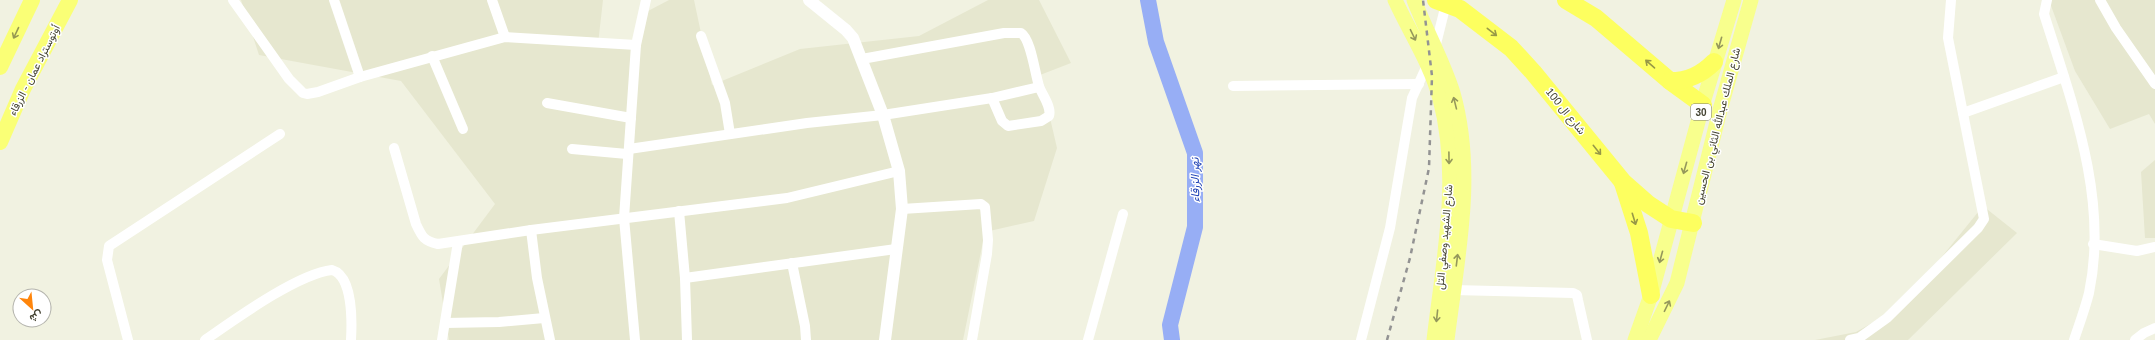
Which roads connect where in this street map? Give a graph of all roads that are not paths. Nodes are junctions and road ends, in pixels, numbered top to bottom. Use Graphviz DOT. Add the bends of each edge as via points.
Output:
graph roads {
  1 [pos="32,0"];
  2 [pos="70,0"];
  3 [pos="233,0"];
  4 [pos="336,0"];
  5 [pos="492,0"];
  6 [pos="646,0"];
  7 [pos="809,0"];
  8 [pos="1395,0"];
  9 [pos="1414,0"];
  10 [pos="1436,0"];
  11 [pos="1566,0"];
  12 [pos="1751,0"];
  13 [pos="1950,0"];
  14 [pos="2047,0"];
  15 [pos="2100,0"];
  16 [pos="1732,2"];
  17 [pos="1454,4"];
  18 [pos="701,36"];
  19 [pos="505,37"];
  20 [pos="636,45"];
  21 [pos="1435,48"];
  22 [pos="432,56"];
  23 [pos="862,59"];
  24 [pos="1714,62"];
  25 [pos="1427,64"];
  26 [pos="0,67"];
  27 [pos="360,77"];
  28 [pos="2064,77"];
  29 [pos="1670,81"];
  30 [pos="1419,84"];
  31 [pos="2155,84"];
  32 [pos="1233,86"];
  33 [pos="1039,87"];
  34 [pos="992,98"];
  35 [pos="547,103"];
  36 [pos="1703,105"];
  37 [pos="1720,110"];
  38 [pos="1963,113"];
  39 [pos="883,116"];
  40 [pos="631,118"];
  41 [pos="464,129"];
  42 [pos="280,134"];
  43 [pos="730,134"];
  44 [pos="0,142"];
  45 [pos="394,148"];
  46 [pos="572,149"];
  47 [pos="628,151"];
  48 [pos="899,171"];
  49 [pos="1623,182"];
  50 [pos="902,209"];
  51 [pos="679,211"];
  52 [pos="1123,214"];
  53 [pos="624,218"];
  54 [pos="1671,219"];
  55 [pos="1692,223"];
  56 [pos="530,230"];
  57 [pos="458,242"];
  58 [pos="2093,244"];
  59 [pos="2155,248"];
  60 [pos="896,249"];
  61 [pos="792,263"];
  62 [pos="685,278"];
  63 [pos="1453,290"];
  64 [pos="1651,295"];
  65 [pos="544,318"];
  66 [pos="445,322"];
  67 [pos="2155,328"];
  68 [pos="1856,339"];
  69 [pos="128,340"];
  70 [pos="205,340"];
  71 [pos="351,340"];
  72 [pos="442,340"];
  73 [pos="550,340"];
  74 [pos="635,340"];
  75 [pos="687,340"];
  76 [pos="806,340"];
  77 [pos="885,340"];
  78 [pos="972,340"];
  79 [pos="1088,340"];
  80 [pos="1361,340"];
  81 [pos="1434,340"];
  82 [pos="1447,340"];
  83 [pos="1587,340"];
  84 [pos="1635,340"];
  85 [pos="1649,340"];
  86 [pos="2074,340"];
  87 [pos="2135,340"];
  1 -- 26 [label="highway, one-way"];
  2 -- 44 [label="highway, أوتوستراد عمان - الزرقاء" via="23,89"];
  3 -- 27 [label="street" via="289,79 303,93 318,92"];
  4 -- 27 [label="street"];
  5 -- 19 [label="street"];
  6 -- 20 [label="street"];
  7 -- 23 [label="street" via="846,30"];
  8 -- 25 [label="main road, شارع الشهيد وصفي التل, one-way"];
  9 -- 21 [label="main road, شارع الشهيد وصفي التل"];
  10 -- 17 [label="highway, شارع ال 100"];
  29 -- 11 [label="highway, one-way" via="1596,18"];
  12 -- 37 [label="main road, شارع الملك عبدالله الثاني بن الحسين / 30"];
  13 -- 38 [label="street" via="1948,38"];
  14 -- 28 [label="street" via="2044,14"];
  15 -- 31 [label="street"];
  16 -- 24 [label="main road, شارع الملك عبدالله الثاني بن الحسين / 30, one-way"];
  17 -- 21 [label="street"];
  17 -- 49 [label="highway, شارع ال 100, one-way" via="1494,34 1534,72"];
  18 -- 43 [label="street" via="725,102"];
  19 -- 20 [label="street"];
  19 -- 22 [label="street"];
  20 -- 40 [label="street"];
  21 -- 25 [label="street"];
  63 -- 21 [label="main road, شارع الشهيد وصفي التل, one-way" via="1464,205 1465,162 1460,121"];
  22 -- 27 [label="street"];
  22 -- 41 [label="street"];
  23 -- 33 [label="street" via="1004,33 1021,33 1026,40"];
  23 -- 39 [label="street"];
  24 -- 29 [label="highway" via="1694,77"];
  24 -- 36 [label="main road, شارع الملك عبدالله الثاني بن الحسين / 30"];
  25 -- 30 [label="street"];
  25 -- 81 [label="main road, شارع الشهيد وصفي التل, one-way" via="1440,98 1448,150 1449,203"];
  28 -- 38 [label="street"];
  28 -- 58 [label="street" via="2086,153"];
  29 -- 36 [label="highway"];
  30 -- 32 [label="street"];
  30 -- 80 [label="street" via="1412,98 1390,228"];
  33 -- 34 [label="street"];
  33 -- 34 [label="street" via="1050,113 1041,121 1008,126 1002,121"];
  34 -- 39 [label="street"];
  35 -- 40 [label="street"];
  36 -- 37 [label="main road"];
  36 -- 54 [label="main road, شارع الملك عبدالله الثاني بن الحسين / 30, one-way"];
  37 -- 55 [label="main road, شارع الملك عبدالله الثاني بن الحسين / 30"];
  38 -- 68 [label="street" via="1984,213 1983,223 1886,318"];
  39 -- 43 [label="street"];
  39 -- 48 [label="street"];
  40 -- 47 [label="street"];
  42 -- 69 [label="street" via="109,246 106,260"];
  43 -- 47 [label="street"];
  45 -- 57 [label="street" via="416,224 422,235 428,242 438,244"];
  46 -- 47 [label="street"];
  47 -- 53 [label="street"];
  48 -- 50 [label="street"];
  48 -- 51 [label="street" via="788,198"];
  49 -- 54 [label="highway, شارع ال 100" via="1648,204"];
  49 -- 64 [label="highway, one-way" via="1639,233"];
  50 -- 60 [label="street"];
  50 -- 78 [label="street" via="981,204 985,208 987,254"];
  51 -- 53 [label="street"];
  51 -- 62 [label="street"];
  52 -- 79 [label="street"];
  53 -- 56 [label="street"];
  53 -- 74 [label="street"];
  54 -- 55 [label="highway, شارع ال 100"];
  54 -- 64 [label="main road, شارع الملك عبدالله الثاني بن الحسين / 30, one-way"];
  85 -- 55 [label="main road, شارع الملك عبدالله الثاني بن الحسين / 30, one-way" via="1677,283"];
  56 -- 57 [label="street"];
  56 -- 65 [label="street"];
  57 -- 66 [label="street"];
  58 -- 59 [label="street" via="2137,251"];
  58 -- 86 [label="street" via="2088,294"];
  60 -- 61 [label="street"];
  60 -- 77 [label="street"];
  61 -- 62 [label="street"];
  61 -- 76 [label="street"];
  62 -- 75 [label="street"];
  63 -- 82 [label="main road, شارع الشهيد وصفي التل"];
  63 -- 83 [label="street" via="1573,293 1577,295"];
  64 -- 84 [label="main road, شارع الملك عبدالله الثاني بن الحسين / 30"];
  65 -- 66 [label="street" via="499,322"];
  65 -- 73 [label="street"];
  66 -- 72 [label="street"];
  67 -- 87 [label="street" via="2144,332"];
  70 -- 71 [label="street" via="254,307 292,286 314,275 332,270 342,276 348,289"];
}
